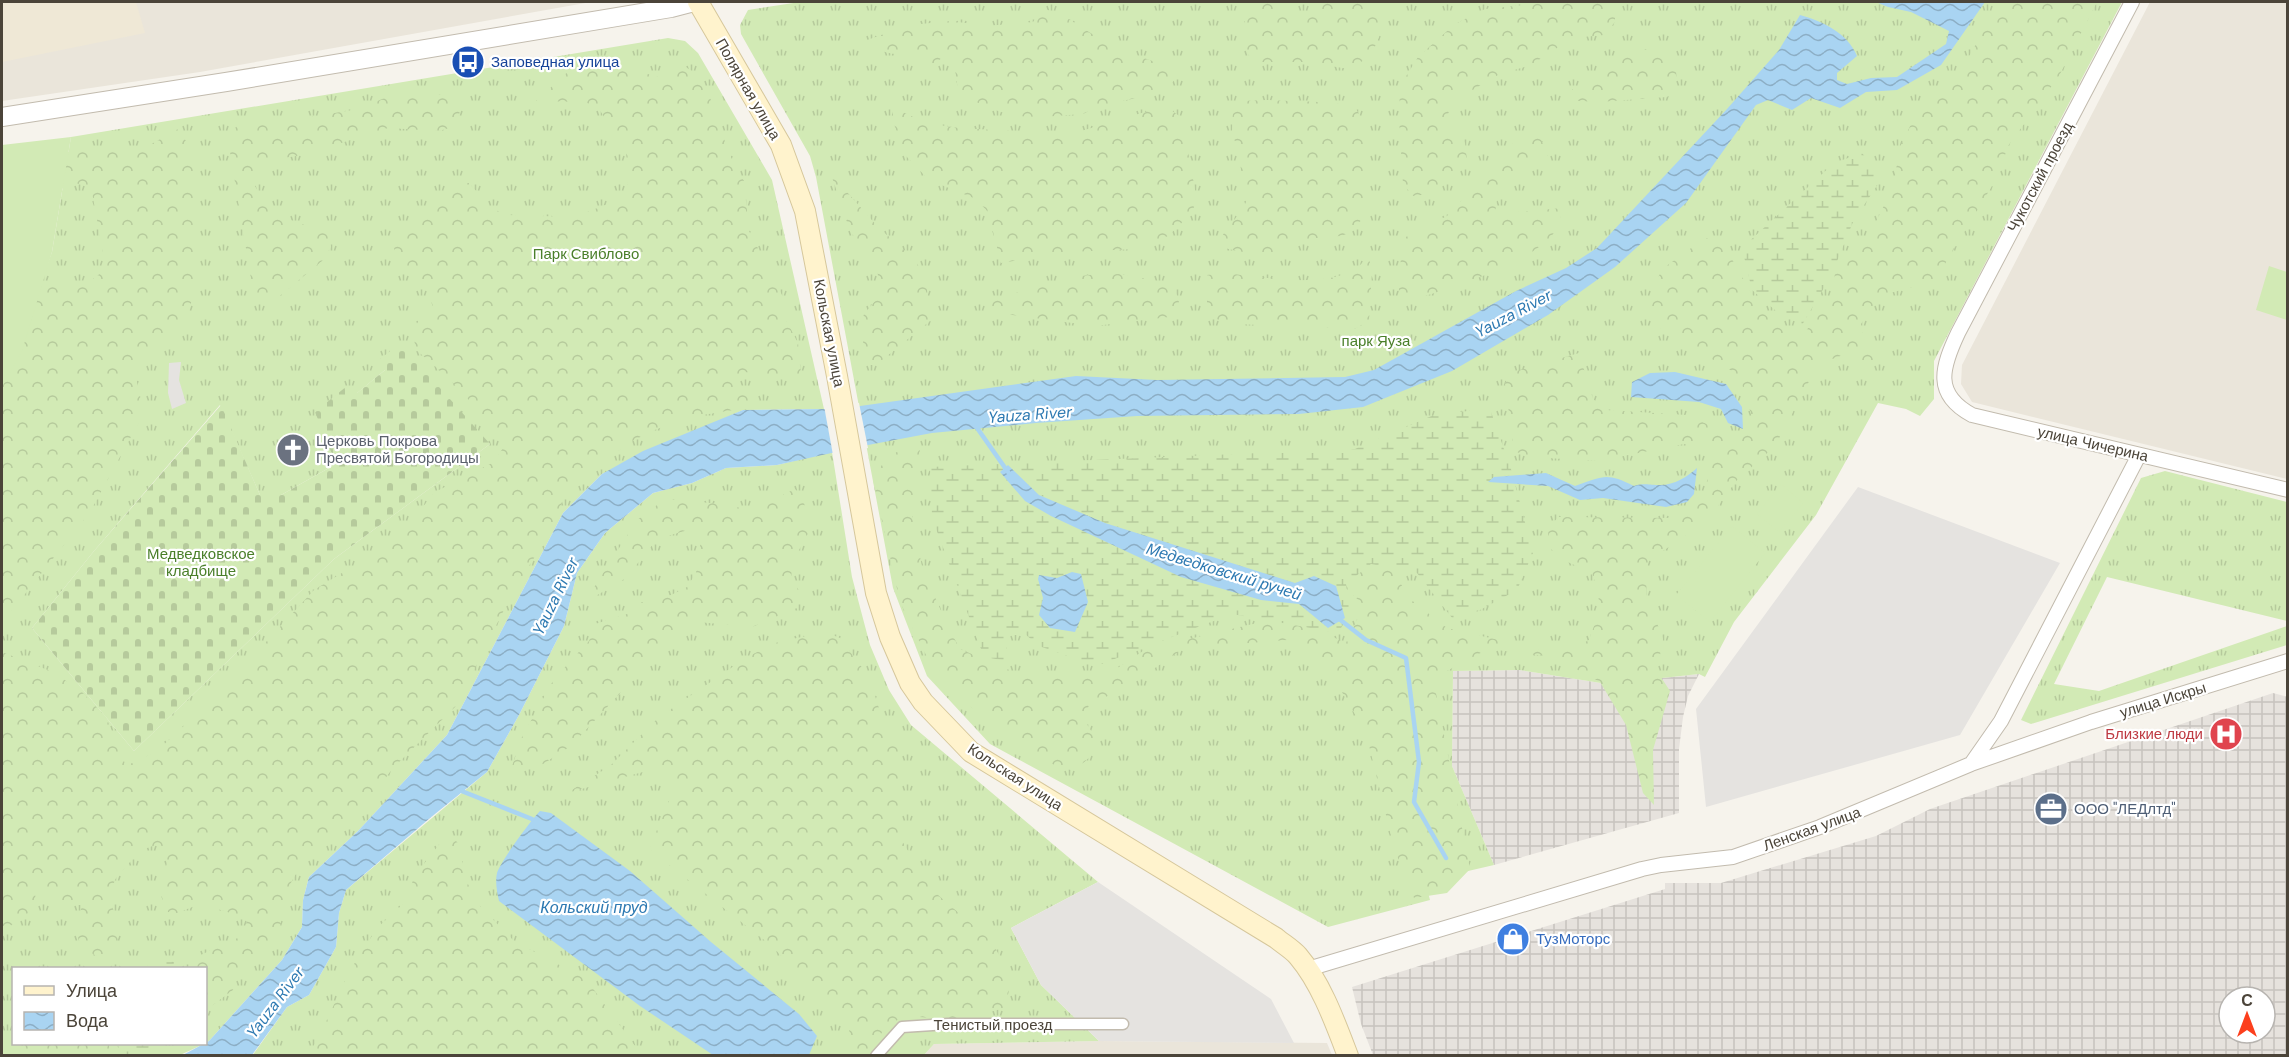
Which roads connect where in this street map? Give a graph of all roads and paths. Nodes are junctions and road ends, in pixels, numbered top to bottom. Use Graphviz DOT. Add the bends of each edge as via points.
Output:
graph roads {
  1 [pos="696,2"];
  2 [pos="2132,2"];
  3 [pos="2,117"];
  4 [pos="793,178"];
  5 [pos="1949,352"];
  6 [pos="2139,455"];
  7 [pos="2288,490"];
  8 [pos="2288,661"];
  9 [pos="1971,764"];
  10 [pos="1308,969"];
  11 [pos="1123,1024"];
  12 [pos="876,1056"];
  13 [pos="1348,1056"];
  1 -- 3 [label="street"];
  1 -- 4 [label="main road, Полярная улица" via="781,145"];
  2 -- 5 [label="street, Чукотский проезд"];
  4 -- 10 [label="main road, Кольская улица" via="804,211 876,593 910,683 971,752 1276,938"];
  5 -- 6 [label="street, улица Чичерина" via="1944,382 1949,396 1965,412"];
  6 -- 7 [label="street, улица Чичерина"];
  6 -- 9 [label="street" via="2001,721"];
  8 -- 9 [label="street, улица Искры"];
  9 -- 10 [label="street, Ленская улица" via="1820,827 1733,857 1642,869"];
  10 -- 13 [label="main road, Кольская улица"];
  11 -- 12 [label="street, Тенистый проезд" via="902,1027"];
}
